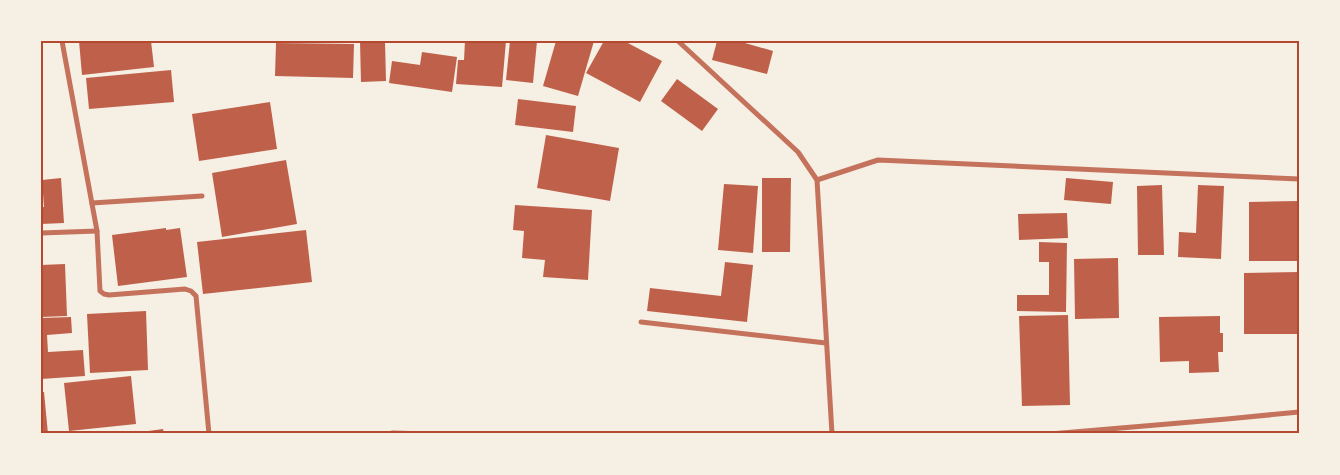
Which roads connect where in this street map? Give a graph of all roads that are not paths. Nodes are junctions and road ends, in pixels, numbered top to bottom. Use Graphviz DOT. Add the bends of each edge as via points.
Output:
graph roads {
  1 [pos="62,41"];
  2 [pos="678,41"];
  3 [pos="1299,179"];
  4 [pos="817,180"];
  5 [pos="202,196"];
  6 [pos="92,203"];
  7 [pos="97,231"];
  8 [pos="41,233"];
  9 [pos="640,322"];
  10 [pos="826,343"];
  11 [pos="1299,412"];
  12 [pos="210,434"];
  13 [pos="390,434"];
  14 [pos="429,434"];
  15 [pos="832,434"];
  16 [pos="1050,434"];
  1 -- 6 [label="street"];
  2 -- 4 [label="street" via="798,152"];
  3 -- 4 [label="street" via="878,160"];
  4 -- 10 [label="street"];
  5 -- 6 [label="street"];
  6 -- 7 [label="street"];
  7 -- 8 [label="street"];
  7 -- 12 [label="street" via="100,291 104,294 185,288 196,296"];
  9 -- 10 [label="street"];
  10 -- 15 [label="street"];
  11 -- 16 [label="street"];
  13 -- 14 [label="street"];
}
